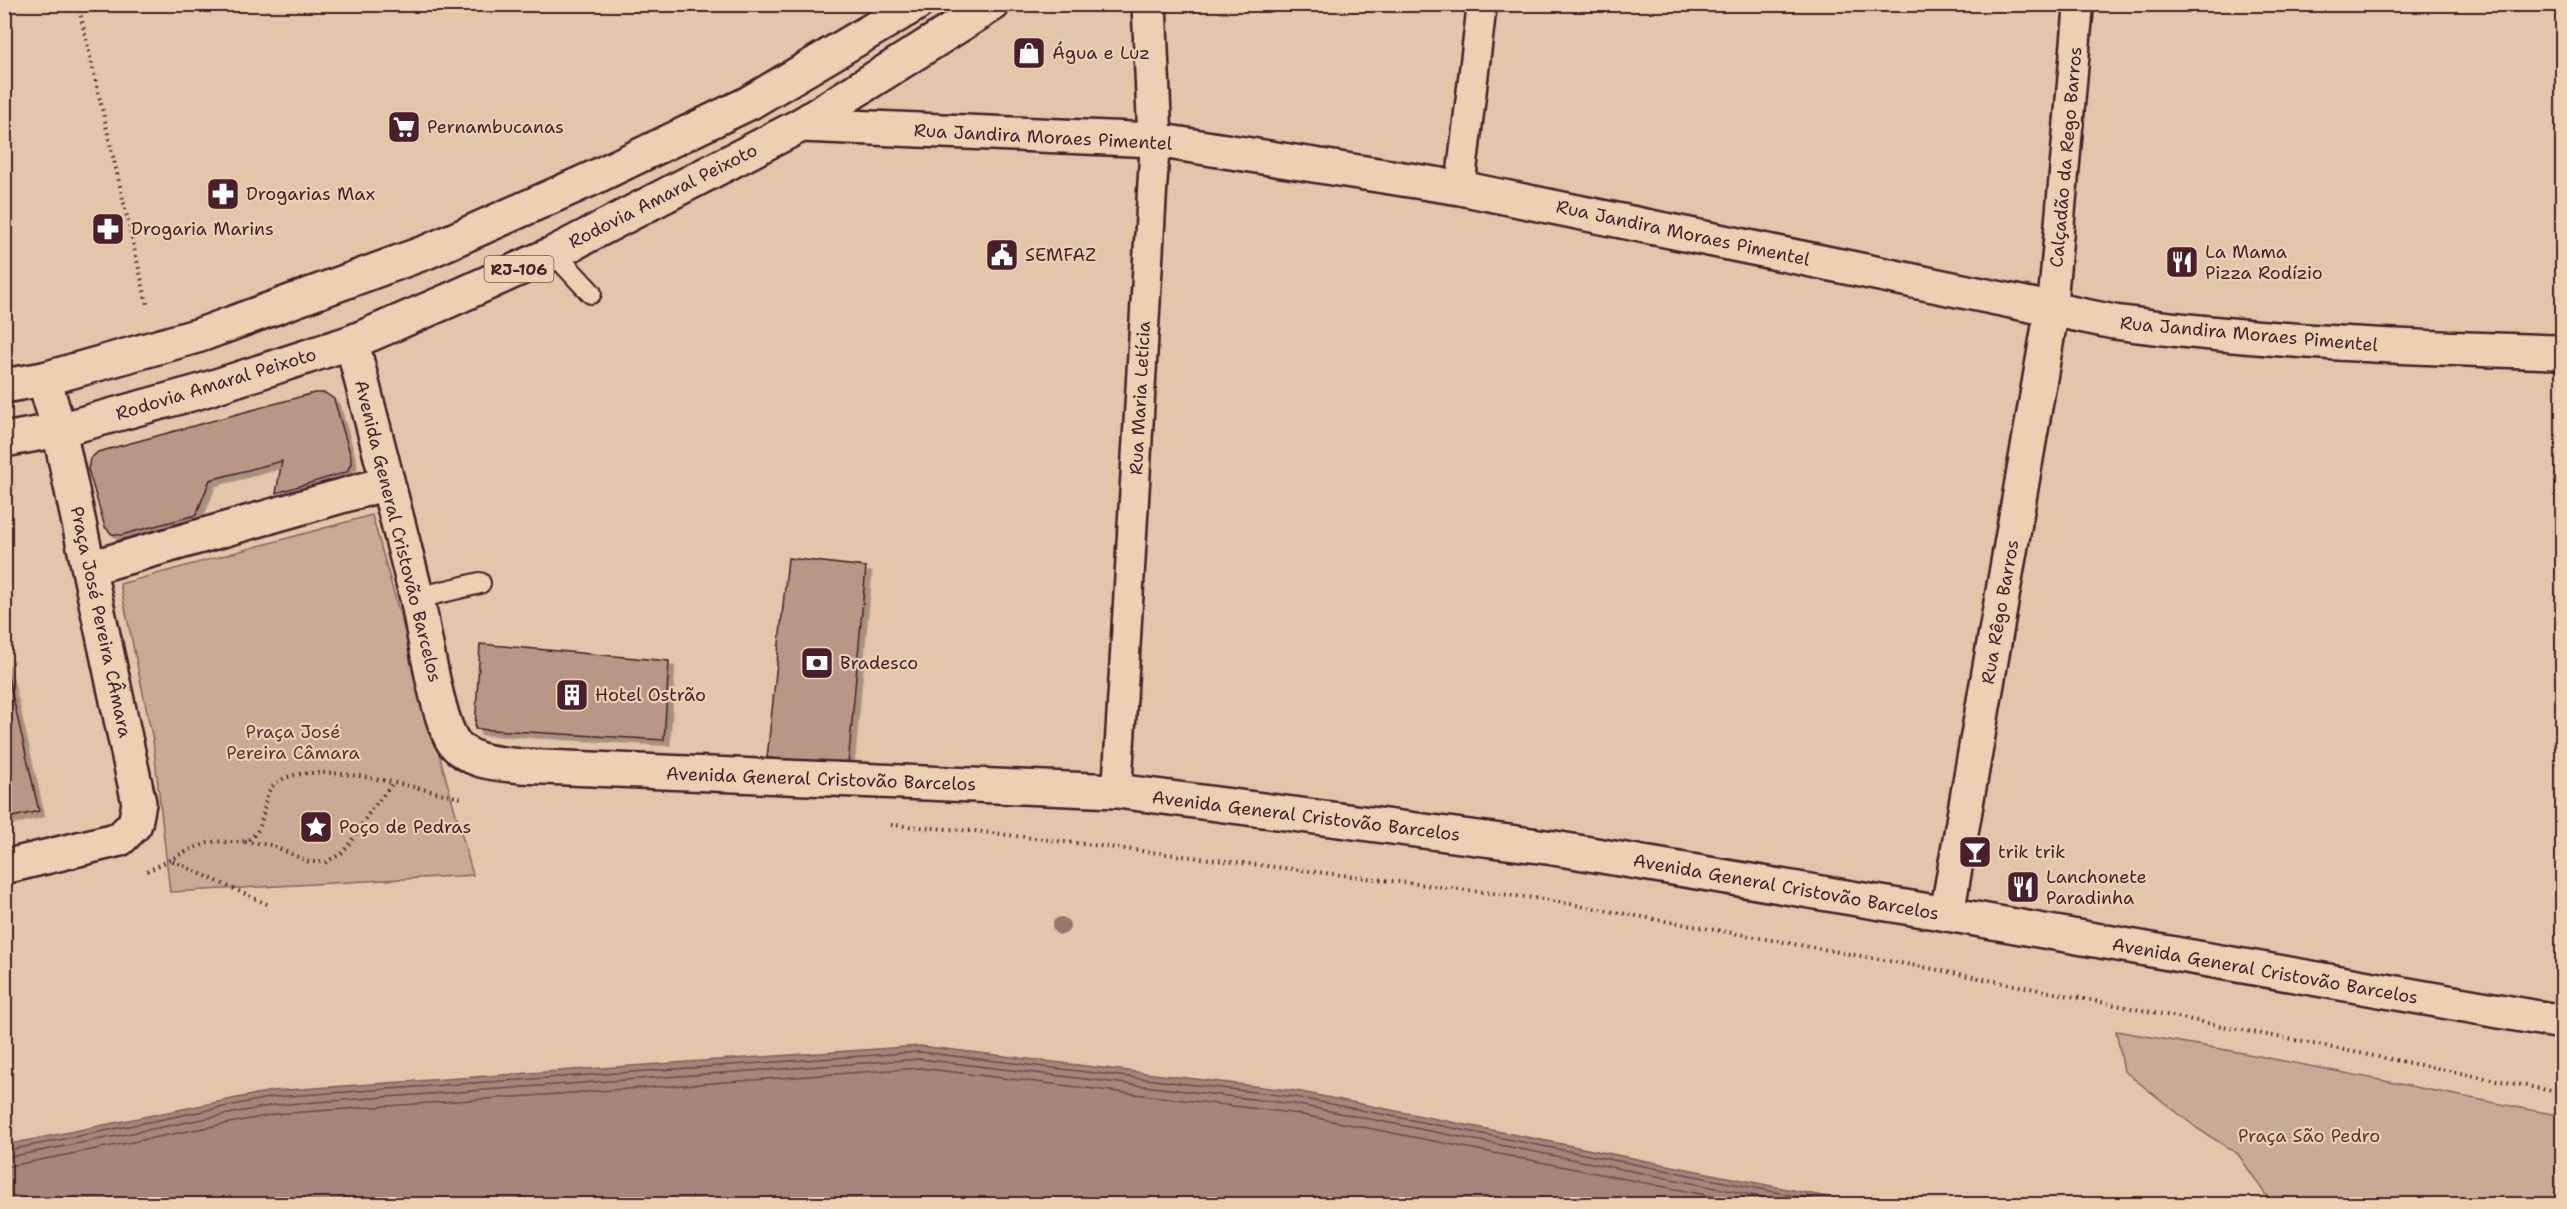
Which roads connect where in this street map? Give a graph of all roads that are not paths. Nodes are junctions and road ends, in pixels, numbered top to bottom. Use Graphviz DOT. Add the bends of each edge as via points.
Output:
graph roads {
  1 [pos="916,4"];
  2 [pos="993,4"];
  3 [pos="1149,4"];
  4 [pos="1482,4"];
  5 [pos="2079,4"];
  6 [pos="801,125"];
  7 [pos="1155,140"];
  8 [pos="1460,188"];
  9 [pos="554,253"];
  10 [pos="591,292"];
  11 [pos="2052,309"];
  12 [pos="352,342"];
  13 [pos="2562,352"];
  14 [pos="44,379"];
  15 [pos="4,386"];
  16 [pos="59,430"];
  17 [pos="4,440"];
  18 [pos="387,483"];
  19 [pos="89,568"];
  20 [pos="480,583"];
  21 [pos="417,598"];
  22 [pos="1117,791"];
  23 [pos="4,867"];
  24 [pos="1947,914"];
  25 [pos="2562,1022"];
  1 -- 14 [label="main road, RJ-106" via="750,103 429,251 200,334"];
  2 -- 6 [label="main road, Rodovia Amaral Peixoto / RJ-106"];
  3 -- 7 [label="main road, Rua Maria Letícia"];
  4 -- 8 [label="street"];
  5 -- 11 [label="street, Calçadão da Rego Barros"];
  6 -- 7 [label="main road, Rua Jandira Moraes Pimentel"];
  6 -- 9 [label="main road, Rodovia Amaral Peixoto / RJ-106"];
  7 -- 8 [label="main road, Rua Jandira Moraes Pimentel"];
  7 -- 22 [label="street, Rua Maria Letícia"];
  8 -- 11 [label="main road, Rua Jandira Moraes Pimentel"];
  9 -- 10 [label="lane"];
  9 -- 12 [label="main road, Rodovia Amaral Peixoto / RJ-106"];
  11 -- 13 [label="main road, Rua Jandira Moraes Pimentel" via="2114,322 2228,336"];
  11 -- 24 [label="main road, Rua Rêgo Barros"];
  12 -- 16 [label="main road, Rodovia Amaral Peixoto / RJ-106" via="198,392"];
  12 -- 18 [label="main road, Avenida General Cristovão Barcelos"];
  14 -- 15 [label="main road, RJ-106"];
  14 -- 16 [label="main road, Praça José Pereira CÂmara"];
  16 -- 17 [label="main road, Rodovia Amaral Peixoto / RJ-106"];
  16 -- 19 [label="main road, Praça José Pereira CÂmara"];
  18 -- 19 [label="main road, Praça José Pereira CÂmara"];
  18 -- 21 [label="main road, Avenida General Cristovão Barcelos"];
  19 -- 23 [label="main road, Praça José Pereira CÂmara" via="140,802 135,824 120,839"];
  20 -- 21 [label="lane"];
  21 -- 22 [label="main road, Avenida General Cristovão Barcelos" via="442,713 452,740 465,754 484,762"];
  22 -- 24 [label="main road, Avenida General Cristovão Barcelos" via="1554,848"];
  24 -- 25 [label="main road, Avenida General Cristovão Barcelos"];
}
